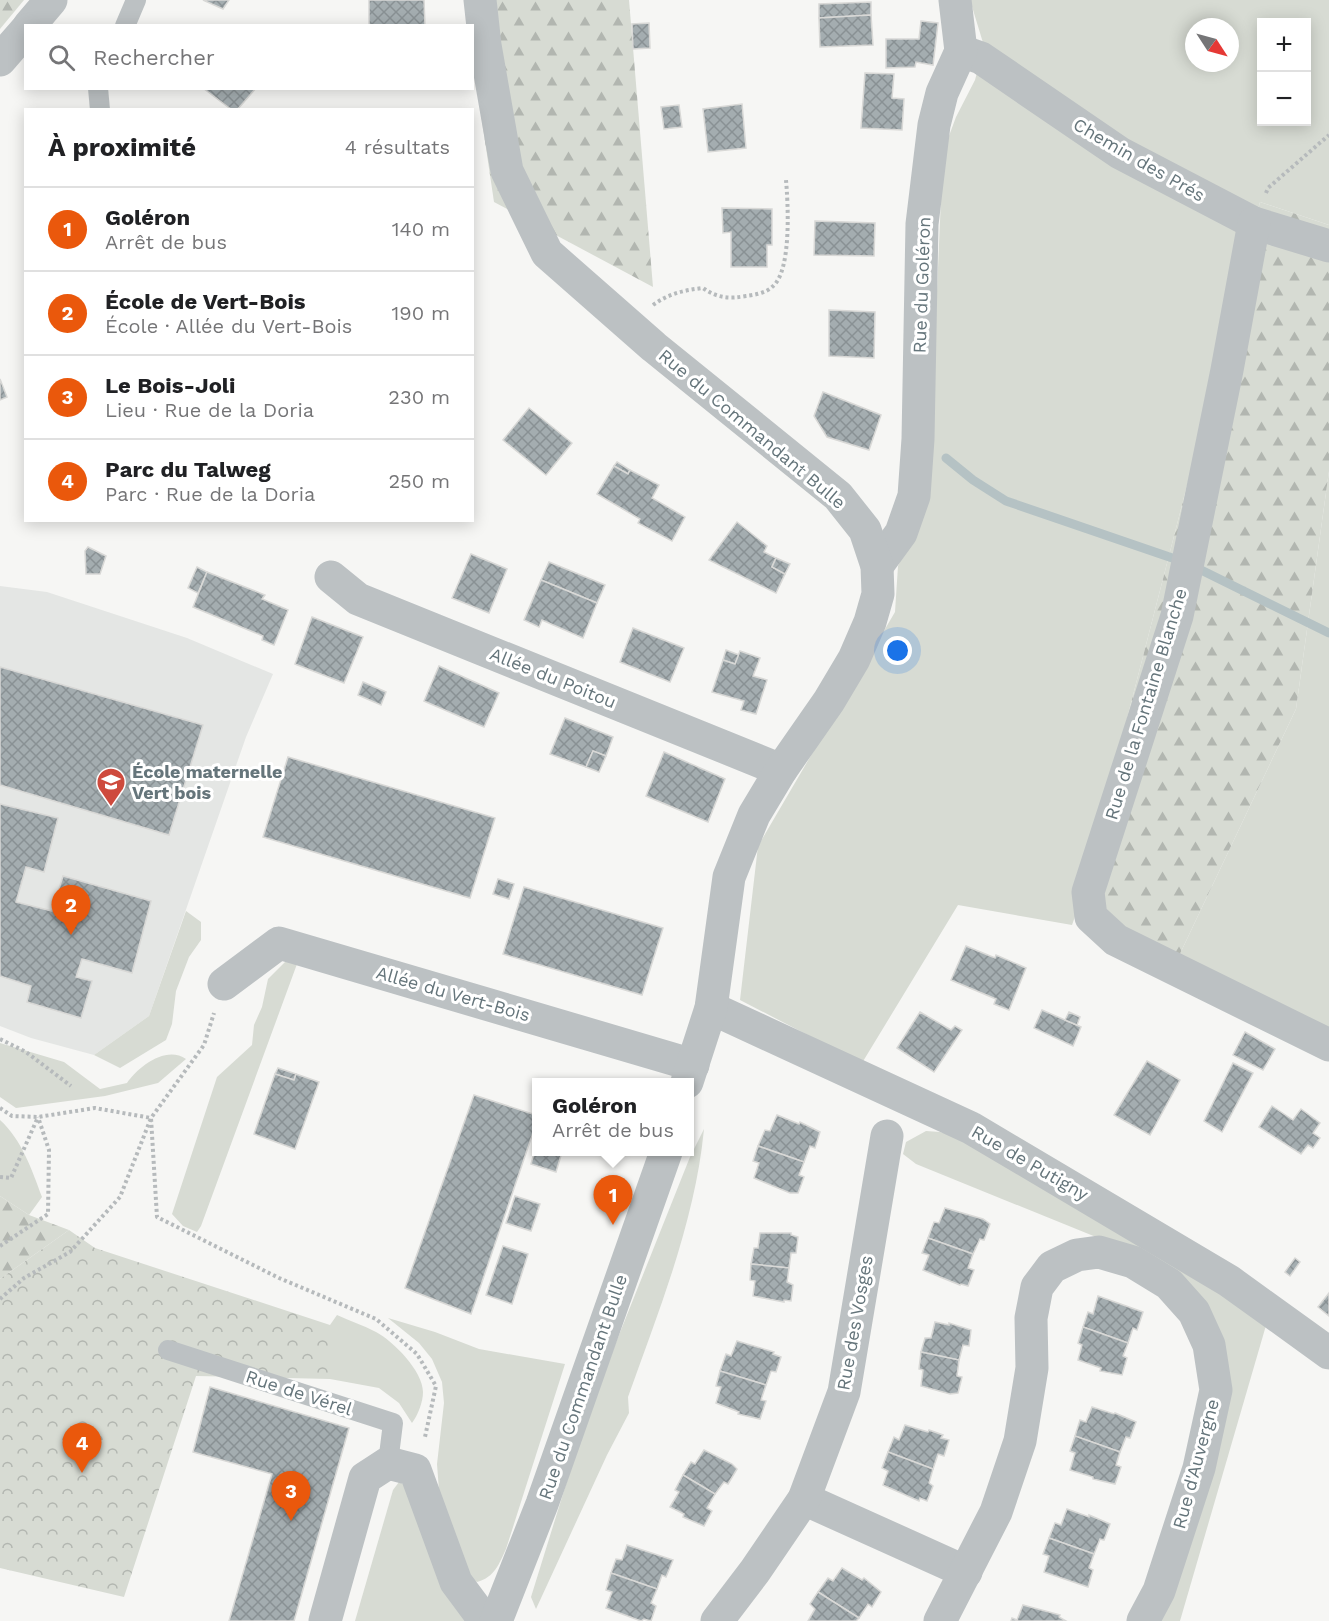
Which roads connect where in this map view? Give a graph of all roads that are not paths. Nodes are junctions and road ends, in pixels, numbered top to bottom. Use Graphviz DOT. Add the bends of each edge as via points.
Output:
graph roads {
  1 [pos="51,0"];
  2 [pos="136,0"];
  3 [pos="480,0"];
  4 [pos="955,0"];
  5 [pos="31,24"];
  6 [pos="126,24"];
  7 [pos="24,32"];
  8 [pos="961,51"];
  9 [pos="0,60"];
  10 [pos="98,90"];
  11 [pos="100,108"];
  12 [pos="1254,223"];
  13 [pos="1329,246"];
  14 [pos="877,566"];
  15 [pos="330,577"];
  16 [pos="781,770"];
  17 [pos="224,984"];
  18 [pos="711,1008"];
  19 [pos="1329,1045"];
  20 [pos="690,1074"];
  21 [pos="887,1136"];
  22 [pos="665,1156"];
  23 [pos="168,1350"];
  24 [pos="1329,1353"];
  25 [pos="388,1463"];
  26 [pos="804,1499"];
  27 [pos="966,1572"];
  28 [pos="325,1621"];
  29 [pos="485,1621"];
  30 [pos="496,1621"];
  31 [pos="717,1621"];
  32 [pos="940,1621"];
  33 [pos="1143,1621"];
  1 -- 5 [label="street"];
  2 -- 6 [label="lane"];
  3 -- 14 [label="street, Rue du Commandant Bulle" via="507,171 548,253 838,496 865,530"];
  4 -- 8 [label="street"];
  7 -- 9 [label="street"];
  8 -- 12 [label="street, Chemin des Prés" via="981,58 1120,153"];
  8 -- 14 [label="street, Rue du Goléron" via="942,93 927,170 914,496 901,534"];
  10 -- 11 [label="lane"];
  12 -- 13 [label="street, Chemin des Prés"];
  12 -- 19 [label="street, Rue de la Fontaine Blanche" via="1177,616 1088,892 1091,917 1116,940"];
  14 -- 16 [label="street, Rue du Commandant Bulle" via="878,594 854,659"];
  15 -- 16 [label="street, Allée du Poitou" via="358,599"];
  16 -- 18 [label="street, Rue du Commandant Bulle" via="754,815 729,877"];
  17 -- 20 [label="street, Allée du Vert-Bois" via="279,943"];
  18 -- 20 [label="street, Rue du Commandant Bulle"];
  18 -- 24 [label="street, Rue de Putigny" via="971,1128 1229,1281"];
  21 -- 26 [label="street, Rue des Vosges" via="844,1392"];
  22 -- 30 [label="street, Rue du Commandant Bulle" via="542,1504"];
  23 -- 25 [label="lane, Rue de Vérel" via="393,1423"];
  25 -- 28 [label="street" via="365,1478"];
  25 -- 29 [label="street" via="415,1470 456,1582"];
  26 -- 27 [label="street"];
  26 -- 31 [label="street, Rue des Vosges"];
  27 -- 32 [label="street, Rue d'Auvergne"];
  27 -- 33 [label="street, Rue d'Auvergne" via="996,1512 1020,1442 1032,1368 1031,1318 1037,1287 1052,1267 1077,1255 1099,1252 1133,1262 1169,1284 1194,1312 1209,1345 1216,1390 1199,1468 1159,1591"];
}
